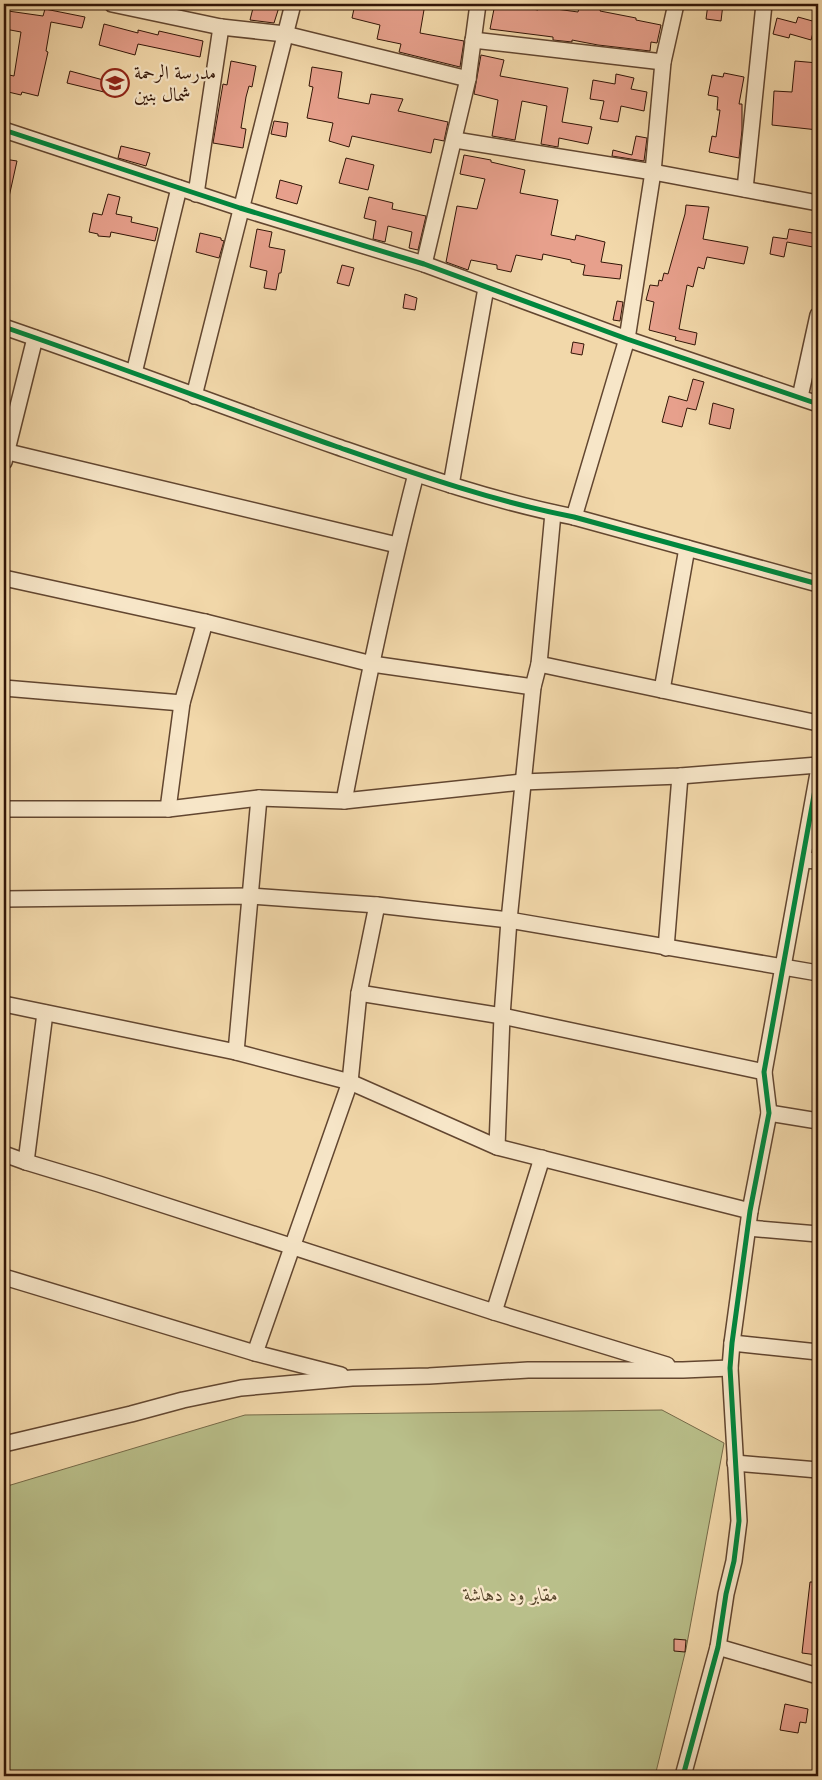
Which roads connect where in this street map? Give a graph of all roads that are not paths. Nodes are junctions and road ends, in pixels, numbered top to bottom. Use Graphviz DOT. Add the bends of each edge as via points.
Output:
graph roads {
  1 [pos="112,4"];
  2 [pos="292,4"];
  3 [pos="478,4"];
  4 [pos="676,4"];
  5 [pos="764,4"];
  6 [pos="221,27"];
  7 [pos="285,34"];
  8 [pos="473,40"];
  9 [pos="663,62"];
  10 [pos="468,79"];
  11 [pos="4,130"];
  12 [pos="455,140"];
  13 [pos="653,172"];
  14 [pos="179,188"];
  15 [pos="745,189"];
  16 [pos="196,194"];
  17 [pos="818,203"];
  18 [pos="240,208"];
  19 [pos="424,264"];
  20 [pos="486,288"];
  21 [pos="818,315"];
  22 [pos="4,327"];
  23 [pos="36,338"];
  24 [pos="627,338"];
  25 [pos="134,373"];
  26 [pos="194,396"];
  27 [pos="800,397"];
  28 [pos="818,404"];
  29 [pos="5,455"];
  30 [pos="416,474"];
  31 [pos="451,485"];
  32 [pos="553,513"];
  33 [pos="574,517"];
  34 [pos="397,545"];
  35 [pos="687,548"];
  36 [pos="4,578"];
  37 [pos="818,584"];
  38 [pos="205,622"];
  39 [pos="372,664"];
  40 [pos="539,664"];
  41 [pos="533,687"];
  42 [pos="4,688"];
  43 [pos="662,690"];
  44 [pos="182,703"];
  45 [pos="818,724"];
  46 [pos="818,765"];
  47 [pos="818,773"];
  48 [pos="680,776"];
  49 [pos="522,782"];
  50 [pos="259,798"];
  51 [pos="344,801"];
  52 [pos="4,809"];
  53 [pos="168,809"];
  54 [pos="803,860"];
  55 [pos="818,861"];
  56 [pos="250,896"];
  57 [pos="4,899"];
  58 [pos="377,905"];
  59 [pos="509,920"];
  60 [pos="666,948"];
  61 [pos="784,966"];
  62 [pos="818,973"];
  63 [pos="359,993"];
  64 [pos="4,1004"];
  65 [pos="45,1013"];
  66 [pos="502,1016"];
  67 [pos="236,1052"];
  68 [pos="764,1072"];
  69 [pos="350,1082"];
  70 [pos="769,1114"];
  71 [pos="818,1121"];
  72 [pos="497,1146"];
  73 [pos="4,1154"];
  74 [pos="542,1158"];
  75 [pos="26,1162"];
  76 [pos="750,1211"];
  77 [pos="748,1228"];
  78 [pos="818,1234"];
  79 [pos="292,1246"];
  80 [pos="4,1277"];
  81 [pos="494,1312"];
  82 [pos="732,1343"];
  83 [pos="818,1352"];
  84 [pos="255,1353"];
  85 [pos="730,1368"];
  86 [pos="683,1370"];
  87 [pos="352,1378"];
  88 [pos="4,1444"];
  89 [pos="735,1463"];
  90 [pos="818,1470"];
  91 [pos="718,1648"];
  92 [pos="818,1676"];
  93 [pos="683,1776"];
  1 -- 6 [label="street"];
  2 -- 7 [label="street"];
  3 -- 8 [label="street"];
  4 -- 9 [label="street"];
  5 -- 15 [label="street"];
  6 -- 7 [label="street"];
  6 -- 16 [label="street"];
  7 -- 10 [label="street"];
  7 -- 18 [label="street"];
  8 -- 9 [label="street"];
  8 -- 10 [label="street"];
  9 -- 13 [label="street"];
  10 -- 12 [label="street"];
  11 -- 14 [label="street"];
  12 -- 13 [label="street"];
  12 -- 19 [label="street"];
  13 -- 15 [label="street"];
  13 -- 24 [label="street"];
  14 -- 16 [label="street"];
  14 -- 25 [label="street"];
  15 -- 17 [label="street"];
  16 -- 18 [label="street"];
  18 -- 19 [label="street"];
  18 -- 26 [label="street"];
  19 -- 20 [label="street"];
  20 -- 24 [label="street"];
  20 -- 31 [label="street"];
  21 -- 27 [label="street"];
  22 -- 23 [label="street"];
  23 -- 25 [label="street"];
  23 -- 29 [label="street"];
  24 -- 27 [label="street"];
  24 -- 33 [label="street"];
  25 -- 26 [label="street"];
  26 -- 30 [label="street"];
  27 -- 28 [label="street"];
  29 -- 34 [label="street"];
  30 -- 31 [label="street"];
  30 -- 34 [label="street"];
  31 -- 32 [label="street"];
  32 -- 33 [label="street"];
  32 -- 40 [label="street"];
  33 -- 35 [label="street"];
  34 -- 39 [label="street"];
  35 -- 37 [label="street"];
  35 -- 43 [label="street"];
  36 -- 38 [label="street"];
  38 -- 39 [label="street"];
  38 -- 44 [label="street"];
  39 -- 41 [label="street"];
  39 -- 51 [label="street"];
  40 -- 41 [label="street"];
  40 -- 43 [label="street"];
  41 -- 49 [label="street"];
  42 -- 44 [label="street"];
  43 -- 45 [label="street"];
  44 -- 53 [label="street"];
  46 -- 48 [label="street"];
  47 -- 54 [label="street"];
  48 -- 49 [label="street"];
  48 -- 60 [label="street"];
  49 -- 51 [label="street"];
  49 -- 59 [label="street"];
  50 -- 51 [label="street"];
  50 -- 53 [label="street"];
  50 -- 56 [label="street"];
  52 -- 53 [label="street"];
  54 -- 55 [label="street"];
  54 -- 61 [label="street"];
  56 -- 57 [label="street"];
  56 -- 58 [label="street"];
  56 -- 67 [label="street"];
  58 -- 59 [label="street"];
  58 -- 63 [label="street"];
  59 -- 60 [label="street"];
  59 -- 66 [label="street"];
  60 -- 61 [label="street"];
  61 -- 62 [label="street"];
  61 -- 68 [label="street"];
  63 -- 66 [label="street"];
  63 -- 69 [label="street"];
  64 -- 65 [label="street"];
  65 -- 67 [label="street"];
  65 -- 75 [label="street"];
  66 -- 68 [label="street"];
  66 -- 72 [label="street"];
  67 -- 69 [label="street"];
  68 -- 70 [label="street"];
  69 -- 72 [label="street"];
  69 -- 79 [label="street"];
  70 -- 71 [label="street"];
  70 -- 76 [label="street"];
  72 -- 74 [label="street"];
  73 -- 75 [label="street"];
  74 -- 76 [label="street"];
  74 -- 81 [label="street"];
  75 -- 79 [label="street"];
  76 -- 77 [label="street"];
  77 -- 78 [label="street"];
  77 -- 82 [label="street"];
  79 -- 81 [label="street"];
  79 -- 84 [label="street"];
  80 -- 84 [label="street"];
  81 -- 86 [label="street"];
  82 -- 83 [label="street"];
  82 -- 85 [label="street"];
  84 -- 87 [label="street"];
  85 -- 86 [label="street"];
  85 -- 89 [label="street"];
  86 -- 87 [label="street" via="528,1370"];
  87 -- 88 [label="street" via="241,1388"];
  89 -- 90 [label="street"];
  89 -- 91 [label="street" via="739,1521"];
  91 -- 92 [label="street"];
  91 -- 93 [label="street"];
}
